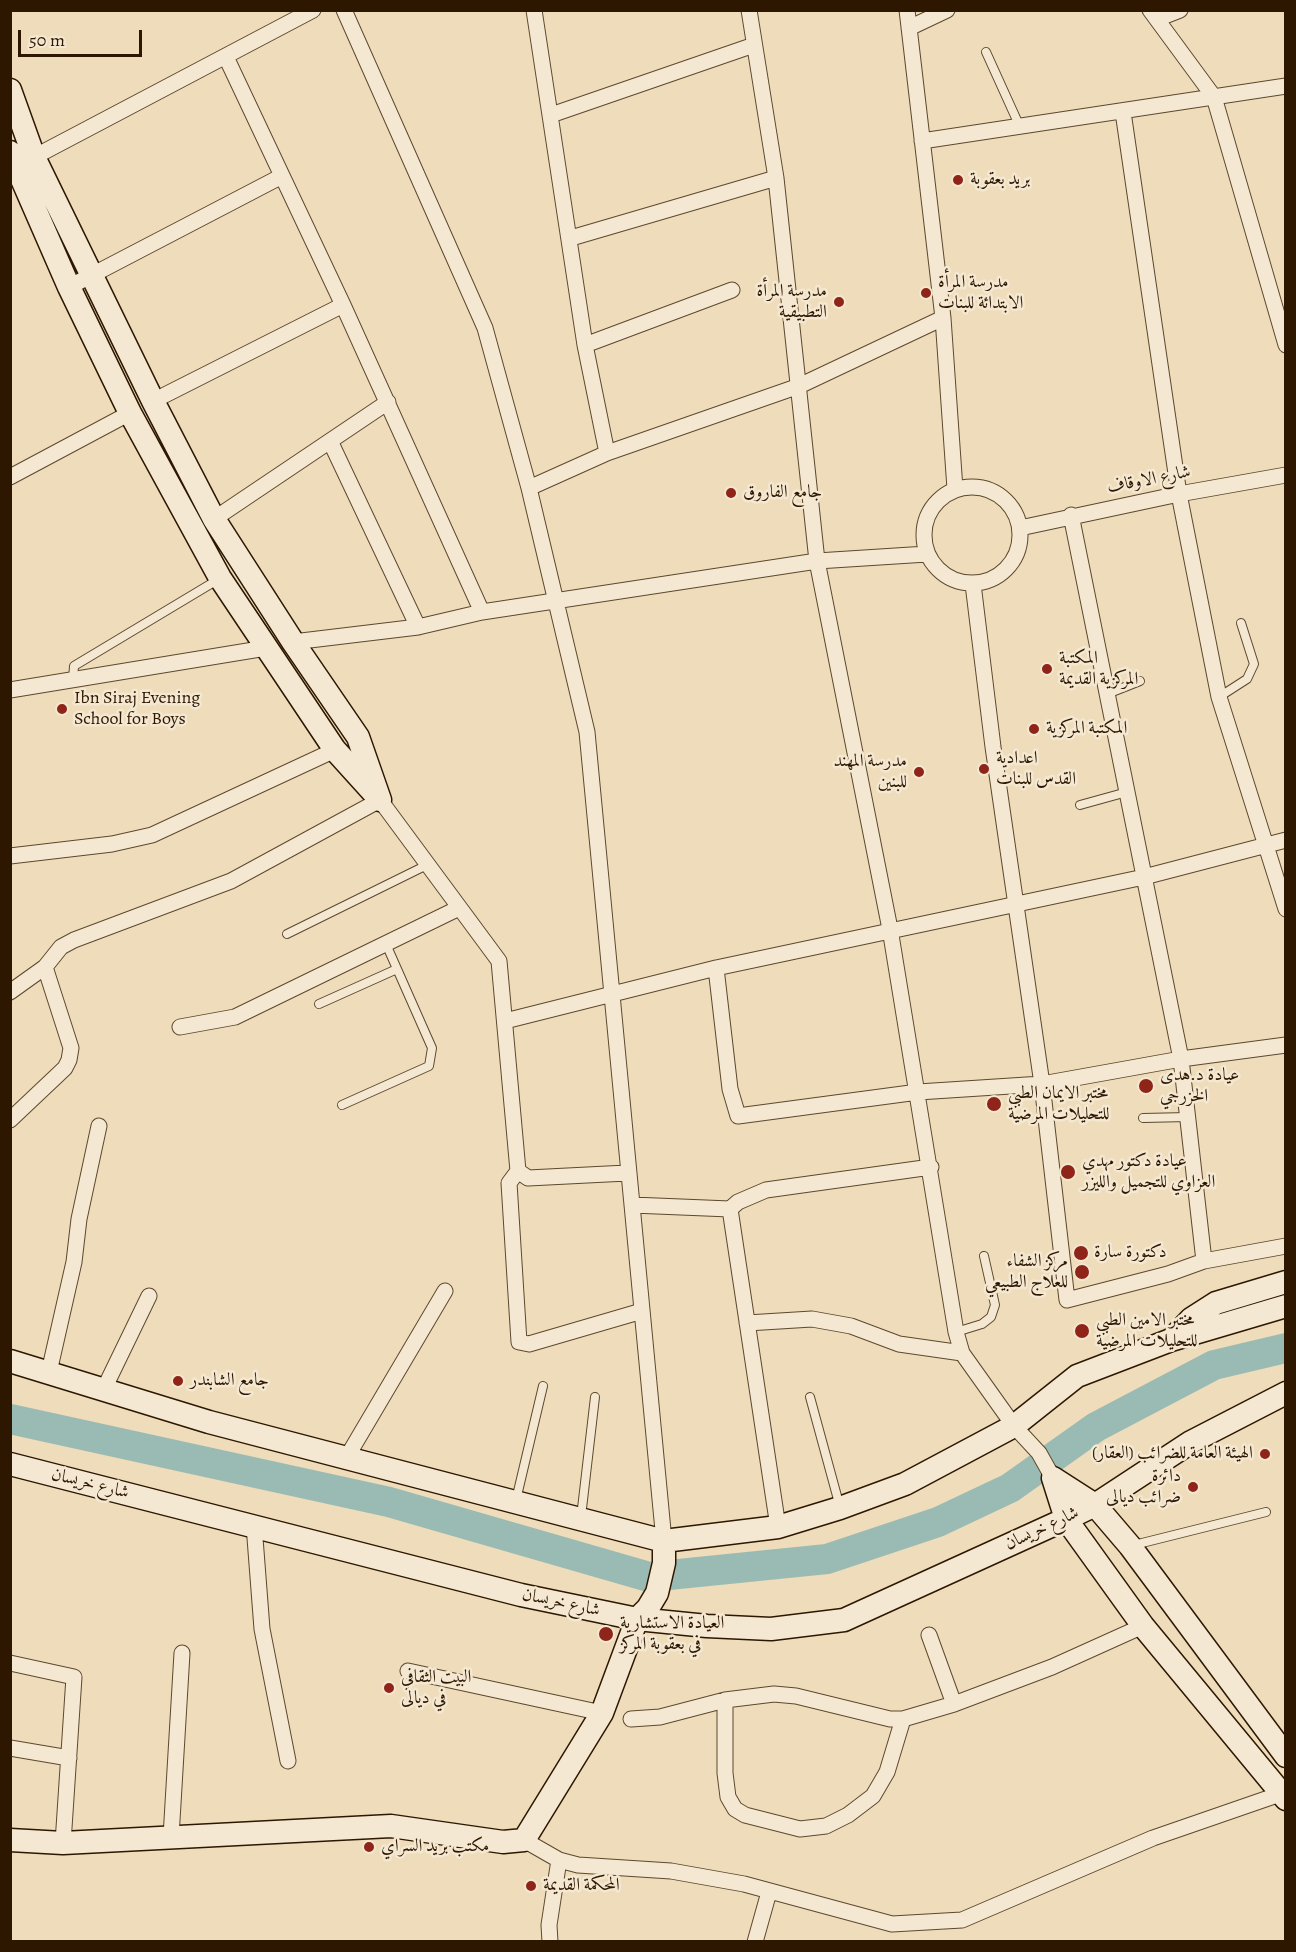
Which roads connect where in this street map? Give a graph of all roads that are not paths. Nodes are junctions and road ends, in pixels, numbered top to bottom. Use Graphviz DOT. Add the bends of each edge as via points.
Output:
graph roads {
  1 [pos="313,10"];
  2 [pos="344,10"];
  3 [pos="534,10"];
  4 [pos="749,10"];
  5 [pos="907,10"];
  6 [pos="948,10"];
  7 [pos="1180,10"];
  8 [pos="1154,15"];
  9 [pos="283,17"];
  10 [pos="909,28"];
  11 [pos="754,45"];
  12 [pos="986,52"];
  13 [pos="226,57"];
  14 [pos="1286,86"];
  15 [pos="10,90"];
  16 [pos="1214,97"];
  17 [pos="1123,112"];
  18 [pos="551,115"];
  19 [pos="1020,127"];
  20 [pos="922,141"];
  21 [pos="17,160"];
  22 [pos="282,176"];
  23 [pos="776,178"];
  24 [pos="571,238"];
  25 [pos="92,277"];
  26 [pos="69,287"];
  27 [pos="732,290"];
  28 [pos="344,305"];
  29 [pos="943,318"];
  30 [pos="1285,341"];
  31 [pos="585,345"];
  32 [pos="799,386"];
  33 [pos="153,401"];
  34 [pos="388,402"];
  35 [pos="130,413"];
  36 [pos="331,443"];
  37 [pos="607,453"];
  38 [pos="1286,475"];
  39 [pos="10,477"];
  40 [pos="529,488"];
  41 [pos="955,489"];
  42 [pos="1179,494"];
  43 [pos="1071,515"];
  44 [pos="214,519"];
  45 [pos="1020,528"];
  46 [pos="927,554"];
  47 [pos="817,561"];
  48 [pos="220,578"];
  49 [pos="973,584"];
  50 [pos="556,601"];
  51 [pos="482,612"];
  52 [pos="1241,623"];
  53 [pos="418,627"];
  54 [pos="293,642"];
  55 [pos="266,648"];
  56 [pos="74,680"];
  57 [pos="1140,681"];
  58 [pos="10,690"];
  59 [pos="1107,694"];
  60 [pos="1219,697"];
  61 [pos="335,750"];
  62 [pos="1127,792"];
  63 [pos="380,800"];
  64 [pos="1080,805"];
  65 [pos="1286,840"];
  66 [pos="1265,845"];
  67 [pos="10,856"];
  68 [pos="429,864"];
  69 [pos="1144,877"];
  70 [pos="1016,905"];
  71 [pos="459,908"];
  72 [pos="1286,909"];
  73 [pos="890,929"];
  74 [pos="287,934"];
  75 [pos="386,944"];
  76 [pos="45,967"];
  77 [pos="397,969"];
  78 [pos="716,969"];
  79 [pos="10,992"];
  80 [pos="613,994"];
  81 [pos="319,1004"];
  82 [pos="505,1021"];
  83 [pos="180,1027"];
  84 [pos="1286,1046"];
  85 [pos="1181,1059"];
  86 [pos="1042,1084"];
  87 [pos="918,1092"];
  88 [pos="342,1105"];
  89 [pos="1188,1117"];
  90 [pos="1143,1118"];
  91 [pos="10,1120"];
  92 [pos="99,1126"];
  93 [pos="930,1167"];
  94 [pos="518,1171"];
  95 [pos="627,1173"];
  96 [pos="632,1205"];
  97 [pos="730,1209"];
  98 [pos="1286,1246"];
  99 [pos="984,1256"];
  100 [pos="1204,1261"];
  101 [pos="1286,1282"];
  102 [pos="445,1291"];
  103 [pos="149,1296"];
  104 [pos="1286,1306"];
  105 [pos="642,1311"];
  106 [pos="747,1323"];
  107 [pos="956,1332"];
  108 [pos="1171,1340"];
  109 [pos="962,1353"];
  110 [pos="10,1361"];
  111 [pos="49,1372"];
  112 [pos="543,1386"];
  113 [pos="104,1389"];
  114 [pos="1286,1393"];
  115 [pos="595,1397"];
  116 [pos="810,1397"];
  117 [pos="1014,1426"];
  118 [pos="346,1457"];
  119 [pos="10,1464"];
  120 [pos="1053,1478"];
  121 [pos="516,1502"];
  122 [pos="1095,1505"];
  123 [pos="840,1508"];
  124 [pos="1266,1512"];
  125 [pos="581,1519"];
  126 [pos="1066,1519"];
  127 [pos="254,1525"];
  128 [pos="778,1527"];
  129 [pos="664,1540"];
  130 [pos="1130,1546"];
  131 [pos="637,1619"];
  132 [pos="1143,1626"];
  133 [pos="929,1635"];
  134 [pos="182,1653"];
  135 [pos="10,1663"];
  136 [pos="408,1671"];
  137 [pos="725,1700"];
  138 [pos="954,1704"];
  139 [pos="602,1713"];
  140 [pos="631,1719"];
  141 [pos="903,1719"];
  142 [pos="10,1748"];
  143 [pos="1286,1756"];
  144 [pos="69,1758"];
  145 [pos="288,1761"];
  146 [pos="1284,1795"];
  147 [pos="171,1837"];
  148 [pos="10,1840"];
  149 [pos="524,1840"];
  150 [pos="63,1844"];
  151 [pos="559,1860"];
  152 [pos="769,1892"];
  153 [pos="550,1941"];
  154 [pos="754,1941"];
  1 -- 9 [label="street"];
  2 -- 40 [label="street" via="485,328"];
  3 -- 18 [label="street"];
  4 -- 11 [label="street"];
  5 -- 10 [label="street"];
  6 -- 10 [label="street"];
  7 -- 8 [label="street"];
  8 -- 16 [label="street"];
  9 -- 13 [label="street"];
  10 -- 20 [label="street"];
  11 -- 18 [label="street"];
  11 -- 23 [label="street"];
  12 -- 19 [label="lane"];
  13 -- 21 [label="street"];
  13 -- 22 [label="street"];
  14 -- 16 [label="street"];
  15 -- 21 [label="street"];
  16 -- 17 [label="street"];
  16 -- 30 [label="street"];
  17 -- 19 [label="street"];
  17 -- 42 [label="street"];
  18 -- 24 [label="street"];
  19 -- 20 [label="street"];
  20 -- 29 [label="street"];
  21 -- 25 [label="street"];
  21 -- 26 [label="street"];
  22 -- 25 [label="street"];
  22 -- 28 [label="street"];
  23 -- 24 [label="street"];
  23 -- 32 [label="street"];
  24 -- 31 [label="street"];
  25 -- 26 [label="street"];
  25 -- 33 [label="street"];
  26 -- 35 [label="street"];
  27 -- 31 [label="street"];
  28 -- 33 [label="street"];
  28 -- 34 [label="street"];
  29 -- 32 [label="street"];
  29 -- 41 [label="street"];
  31 -- 37 [label="street"];
  32 -- 37 [label="street"];
  32 -- 47 [label="street"];
  33 -- 44 [label="street"];
  34 -- 36 [label="street"];
  34 -- 51 [label="street"];
  35 -- 39 [label="street"];
  35 -- 48 [label="street"];
  36 -- 44 [label="street"];
  36 -- 53 [label="street"];
  37 -- 40 [label="street"];
  38 -- 42 [label="street, شارع الاوقاف"];
  40 -- 50 [label="street"];
  41 -- 45 [label="street" via="984,487 997,493 1012,508"];
  41 -- 46 [label="street" via="931,508 923,538"];
  42 -- 43 [label="street, شارع الاوقاف"];
  42 -- 60 [label="street"];
  43 -- 45 [label="street, شارع الاوقاف"];
  43 -- 59 [label="street"];
  44 -- 54 [label="street"];
  45 -- 49 [label="street" via="1016,557 1007,570 994,579"];
  46 -- 47 [label="street"];
  46 -- 49 [label="street" via="948,578"];
  47 -- 50 [label="street"];
  47 -- 73 [label="street"];
  48 -- 55 [label="street"];
  48 -- 56 [label="lane" via="74,666"];
  49 -- 70 [label="street"];
  50 -- 51 [label="street"];
  50 -- 80 [label="street" via="587,732"];
  51 -- 53 [label="street"];
  52 -- 60 [label="lane" via="1254,664 1247,679"];
  53 -- 54 [label="street"];
  54 -- 63 [label="street" via="358,737"];
  55 -- 56 [label="street"];
  55 -- 61 [label="street"];
  56 -- 58 [label="street"];
  57 -- 59 [label="lane"];
  59 -- 62 [label="street"];
  60 -- 66 [label="street"];
  61 -- 63 [label="street"];
  61 -- 67 [label="street" via="152,835 112,844"];
  62 -- 64 [label="lane"];
  62 -- 69 [label="street"];
  63 -- 68 [label="street"];
  63 -- 76 [label="street" via="231,881 74,940 61,948"];
  65 -- 66 [label="street"];
  66 -- 69 [label="street"];
  66 -- 72 [label="street"];
  68 -- 71 [label="street"];
  68 -- 74 [label="lane"];
  69 -- 70 [label="street"];
  69 -- 85 [label="street"];
  70 -- 73 [label="street"];
  70 -- 86 [label="street"];
  71 -- 75 [label="street"];
  71 -- 82 [label="street" via="499,961"];
  73 -- 78 [label="street"];
  73 -- 87 [label="street"];
  75 -- 77 [label="lane"];
  75 -- 83 [label="street" via="235,1017"];
  76 -- 79 [label="street"];
  76 -- 91 [label="street" via="70,1048 69,1060"];
  77 -- 81 [label="lane"];
  77 -- 88 [label="lane" via="432,1047 429,1066"];
  78 -- 80 [label="street"];
  78 -- 87 [label="street" via="730,1089 738,1116"];
  80 -- 82 [label="street"];
  80 -- 95 [label="street"];
  82 -- 94 [label="street"];
  84 -- 85 [label="street"];
  85 -- 86 [label="street"];
  85 -- 89 [label="street"];
  86 -- 87 [label="street"];
  86 -- 100 [label="street" via="1067,1300"];
  87 -- 93 [label="street"];
  89 -- 90 [label="lane"];
  89 -- 100 [label="street"];
  92 -- 111 [label="street" via="75,1262"];
  93 -- 97 [label="street" via="766,1190"];
  93 -- 107 [label="street"];
  94 -- 95 [label="street" via="528,1178"];
  94 -- 105 [label="street" via="508,1183 519,1342 529,1344"];
  95 -- 96 [label="street"];
  96 -- 97 [label="street"];
  96 -- 105 [label="street"];
  97 -- 106 [label="street"];
  98 -- 100 [label="street"];
  99 -- 107 [label="lane" via="995,1305 991,1317"];
  101 -- 108 [label="street" via="1209,1306"];
  102 -- 118 [label="street"];
  103 -- 113 [label="street"];
  104 -- 108 [label="street"];
  105 -- 129 [label="street"];
  106 -- 109 [label="street" via="812,1319 851,1326 899,1344"];
  106 -- 128 [label="street"];
  107 -- 109 [label="street"];
  108 -- 117 [label="street" via="1077,1376"];
  109 -- 117 [label="street"];
  110 -- 111 [label="street"];
  111 -- 113 [label="street"];
  112 -- 121 [label="lane"];
  113 -- 118 [label="street" via="209,1422"];
  114 -- 122 [label="street, شارع خريسان" via="1191,1442"];
  115 -- 125 [label="lane"];
  116 -- 123 [label="lane"];
  117 -- 120 [label="street" via="1039,1454"];
  117 -- 123 [label="street" via="905,1484"];
  118 -- 121 [label="street"];
  119 -- 127 [label="street, شارع خريسان"];
  120 -- 122 [label="street"];
  120 -- 126 [label="street"];
  121 -- 125 [label="street"];
  122 -- 126 [label="street, شارع خريسان"];
  122 -- 130 [label="street"];
  123 -- 128 [label="street"];
  124 -- 130 [label="lane"];
  125 -- 129 [label="street"];
  126 -- 131 [label="street, شارع خريسان" via="844,1620 771,1629"];
  126 -- 132 [label="street"];
  127 -- 131 [label="street, شارع خريسان" via="521,1595"];
  127 -- 145 [label="street" via="262,1629"];
  128 -- 129 [label="street"];
  129 -- 131 [label="street" via="664,1563 657,1593"];
  130 -- 143 [label="street"];
  131 -- 139 [label="street"];
  132 -- 138 [label="street" via="1052,1667"];
  132 -- 146 [label="street"];
  133 -- 138 [label="street"];
  134 -- 147 [label="street"];
  135 -- 144 [label="street" via="74,1677"];
  136 -- 139 [label="street"];
  137 -- 140 [label="street" via="660,1717"];
  137 -- 141 [label="street" via="774,1694 795,1696"];
  137 -- 141 [label="street" via="725,1773 728,1797 735,1809 800,1828 826,1826 873,1796 887,1772"];
  138 -- 141 [label="street"];
  139 -- 149 [label="street"];
  142 -- 144 [label="street"];
  144 -- 150 [label="street"];
  146 -- 152 [label="street" via="1153,1838 962,1920 892,1924"];
  147 -- 149 [label="street" via="391,1826 503,1842"];
  147 -- 150 [label="street"];
  148 -- 150 [label="street"];
  149 -- 151 [label="street"];
  151 -- 152 [label="street" via="579,1865 671,1871"];
  151 -- 153 [label="street"];
  152 -- 154 [label="street"];
}
